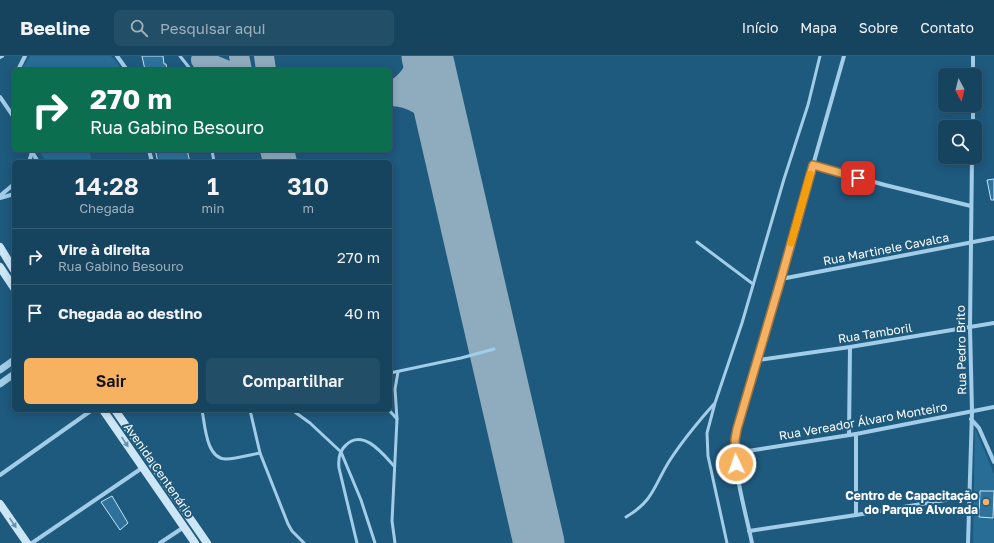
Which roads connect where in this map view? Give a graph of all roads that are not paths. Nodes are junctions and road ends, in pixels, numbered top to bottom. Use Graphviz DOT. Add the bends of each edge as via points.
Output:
graph roads {
  1 [pos="26,56"];
  2 [pos="117,56"];
  3 [pos="180,56"];
  4 [pos="820,56"];
  5 [pos="844,56"];
  6 [pos="972,56"];
  7 [pos="121,58"];
  8 [pos="19,68"];
  9 [pos="126,68"];
  10 [pos="189,68"];
  11 [pos="972,68"];
  12 [pos="0,97"];
  13 [pos="12,115"];
  14 [pos="972,164"];
  15 [pos="813,165"];
  16 [pos="12,186"];
  17 [pos="12,194"];
  18 [pos="0,197"];
  19 [pos="971,206"];
  20 [pos="994,238"];
  21 [pos="697,242"];
  22 [pos="971,243"];
  23 [pos="0,247"];
  24 [pos="12,267"];
  25 [pos="0,268"];
  26 [pos="781,279"];
  27 [pos="754,284"];
  28 [pos="12,285"];
  29 [pos="994,323"];
  30 [pos="970,328"];
  31 [pos="850,347"];
  32 [pos="494,349"];
  33 [pos="758,360"];
  34 [pos="12,361"];
  35 [pos="0,370"];
  36 [pos="398,372"];
  37 [pos="392,374"];
  38 [pos="12,375"];
  39 [pos="0,384"];
  40 [pos="715,403"];
  41 [pos="994,407"];
  42 [pos="89,412"];
  43 [pos="104,412"];
  44 [pos="116,412"];
  45 [pos="202,412"];
  46 [pos="250,412"];
  47 [pos="295,412"];
  48 [pos="391,412"];
  49 [pos="972,412"];
  50 [pos="397,419"];
  51 [pos="971,419"];
  52 [pos="856,434"];
  53 [pos="849,435"];
  54 [pos="340,452"];
  55 [pos="260,453"];
  56 [pos="735,453"];
  57 [pos="994,462"];
  58 [pos="394,466"];
  59 [pos="142,468"];
  60 [pos="0,475"];
  61 [pos="969,496"];
  62 [pos="0,504"];
  63 [pos="856,515"];
  64 [pos="626,517"];
  65 [pos="184,526"];
  66 [pos="749,531"];
  67 [pos="27,543"];
  68 [pos="32,543"];
  69 [pos="160,543"];
  70 [pos="194,543"];
  71 [pos="207,543"];
  72 [pos="304,543"];
  73 [pos="358,543"];
  74 [pos="375,543"];
  75 [pos="395,543"];
  76 [pos="727,543"];
  77 [pos="752,543"];
  78 [pos="968,543"];
  1 -- 8 [label="street"];
  2 -- 7 [label="street"];
  3 -- 10 [label="lane"];
  4 -- 27 [label="lane" via="808,105"];
  5 -- 15 [label="street"];
  6 -- 11 [label="street"];
  7 -- 9 [label="street"];
  12 -- 13 [label="street"];
  14 -- 19 [label="street, Rua Pedro Brito"];
  15 -- 19 [label="street"];
  15 -- 26 [label="street"];
  16 -- 18 [label="street"];
  17 -- 18 [label="street"];
  19 -- 22 [label="street, Rua Pedro Brito"];
  20 -- 22 [label="street, Rua Martinele Cavalca"];
  21 -- 27 [label="lane"];
  22 -- 26 [label="street, Rua Martinele Cavalca"];
  22 -- 30 [label="street, Rua Pedro Brito"];
  23 -- 24 [label="main road"];
  25 -- 28 [label="main road"];
  26 -- 33 [label="street"];
  27 -- 40 [label="lane"];
  29 -- 30 [label="street, Rua Tamboril"];
  30 -- 31 [label="street, Rua Tamboril"];
  30 -- 49 [label="street, Rua Pedro Brito"];
  31 -- 33 [label="street, Rua Tamboril"];
  31 -- 53 [label="street"];
  32 -- 36 [label="lane"];
  33 -- 56 [label="street" via="737,429"];
  34 -- 35 [label="street"];
  36 -- 37 [label="lane"];
  36 -- 50 [label="lane" via="395,389"];
  38 -- 39 [label="street"];
  40 -- 64 [label="lane" via="670,460 649,499"];
  40 -- 76 [label="lane" via="707,433 708,456"];
  41 -- 49 [label="street, Rua Vereador Álvaro Monteiro"];
  42 -- 60 [label="street"];
  43 -- 59 [label="main road, Avenida Centenário, one-way"];
  44 -- 71 [label="main road, Avenida Centenário"];
  45 -- 55 [label="lane" via="214,454 226,459"];
  46 -- 55 [label="lane"];
  47 -- 54 [label="lane"];
  48 -- 50 [label="lane"];
  49 -- 51 [label="street, Rua Pedro Brito"];
  49 -- 52 [label="street, Rua Vereador Álvaro Monteiro"];
  50 -- 58 [label="lane"];
  51 -- 57 [label="street"];
  51 -- 61 [label="street, Rua Pedro Brito"];
  52 -- 53 [label="street, Rua Vereador Álvaro Monteiro"];
  52 -- 63 [label="street"];
  53 -- 56 [label="street, Rua Vereador Álvaro Monteiro"];
  54 -- 58 [label="lane" via="352,440 363,439 376,447"];
  54 -- 73 [label="lane" via="339,468"];
  54 -- 74 [label="lane" via="361,500"];
  55 -- 72 [label="lane" via="288,524"];
  56 -- 66 [label="street"];
  58 -- 75 [label="lane" via="392,521"];
  59 -- 65 [label="main road, Avenida Centenário"];
  59 -- 68 [label="street"];
  61 -- 63 [label="street"];
  61 -- 78 [label="street, Rua Pedro Brito"];
  62 -- 67 [label="main road, one-way"];
  63 -- 66 [label="street"];
  65 -- 69 [label="street"];
  65 -- 70 [label="main road, Avenida Centenário"];
  66 -- 77 [label="street"];
}
